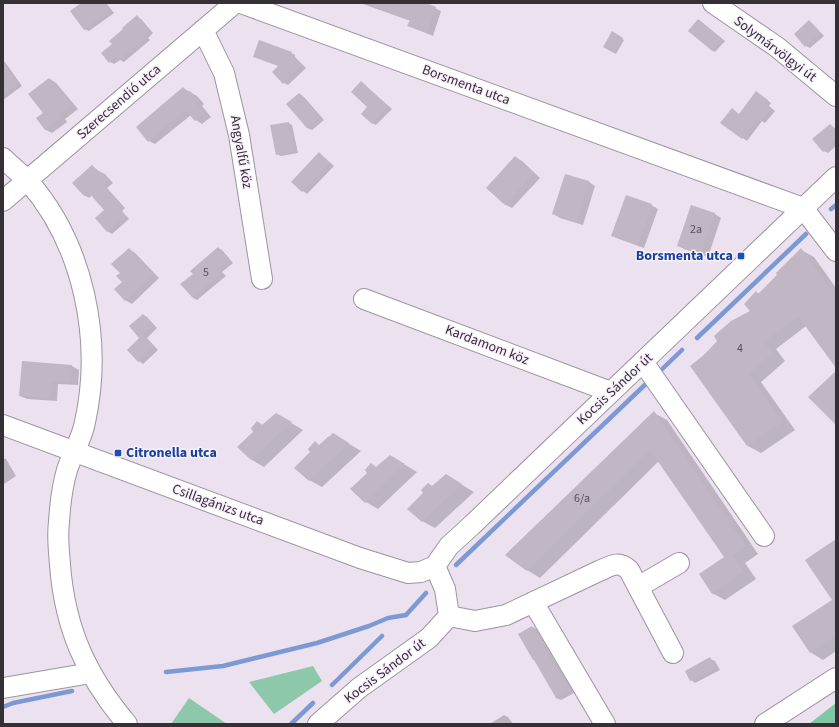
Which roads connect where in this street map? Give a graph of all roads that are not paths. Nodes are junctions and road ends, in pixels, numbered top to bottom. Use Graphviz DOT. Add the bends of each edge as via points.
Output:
graph roads {
  1 [pos="235,3"];
  2 [pos="241,3"];
  3 [pos="713,3"];
  4 [pos="203,30"];
  5 [pos="836,96"];
  6 [pos="3,158"];
  7 [pos="836,177"];
  8 [pos="27,180"];
  9 [pos="3,201"];
  10 [pos="803,208"];
  11 [pos="836,250"];
  12 [pos="262,279"];
  13 [pos="364,299"];
  14 [pos="650,371"];
  15 [pos="611,392"];
  16 [pos="3,425"];
  17 [pos="74,451"];
  18 [pos="764,536"];
  19 [pos="679,563"];
  20 [pos="435,566"];
  21 [pos="638,587"];
  22 [pos="533,602"];
  23 [pos="449,616"];
  24 [pos="673,654"];
  25 [pos="91,673"];
  26 [pos="836,678"];
  27 [pos="3,688"];
  28 [pos="127,724"];
  29 [pos="318,724"];
  30 [pos="605,724"];
  31 [pos="765,724"];
  1 -- 4 [label="street, Szerecsendió utca"];
  2 -- 10 [label="street, Borsmenta utca"];
  3 -- 5 [label="street, Solymárvölgyi út" via="777,47"];
  4 -- 8 [label="street, Szerecsendió utca"];
  4 -- 12 [label="street, Angyalfű köz" via="224,73 239,135"];
  6 -- 8 [label="street"];
  7 -- 10 [label="street, Kocsis Sándor út"];
  8 -- 9 [label="street, Szerecsendió utca"];
  8 -- 17 [label="street" via="49,211 68,245 81,280 88,312 91,385 82,436"];
  10 -- 11 [label="street"];
  10 -- 14 [label="street, Kocsis Sándor út"];
  13 -- 15 [label="street, Kardamom köz"];
  14 -- 15 [label="street, Kocsis Sándor út"];
  14 -- 18 [label="street"];
  15 -- 20 [label="street, Kocsis Sándor út" via="450,546"];
  16 -- 17 [label="street, Csillagánizs utca"];
  17 -- 20 [label="street, Csillagánizs utca" via="360,558 408,573 421,572"];
  17 -- 25 [label="street" via="62,493 58,548 67,616"];
  19 -- 21 [label="street"];
  20 -- 23 [label="street" via="445,589"];
  21 -- 22 [label="street" via="624,565 614,565"];
  21 -- 24 [label="street"];
  22 -- 23 [label="street" via="506,615 475,621"];
  22 -- 30 [label="street"];
  23 -- 29 [label="street, Kocsis Sándor út" via="429,638 359,688"];
  25 -- 27 [label="street"];
  25 -- 28 [label="street" via="102,694"];
  26 -- 31 [label="street"];
}
